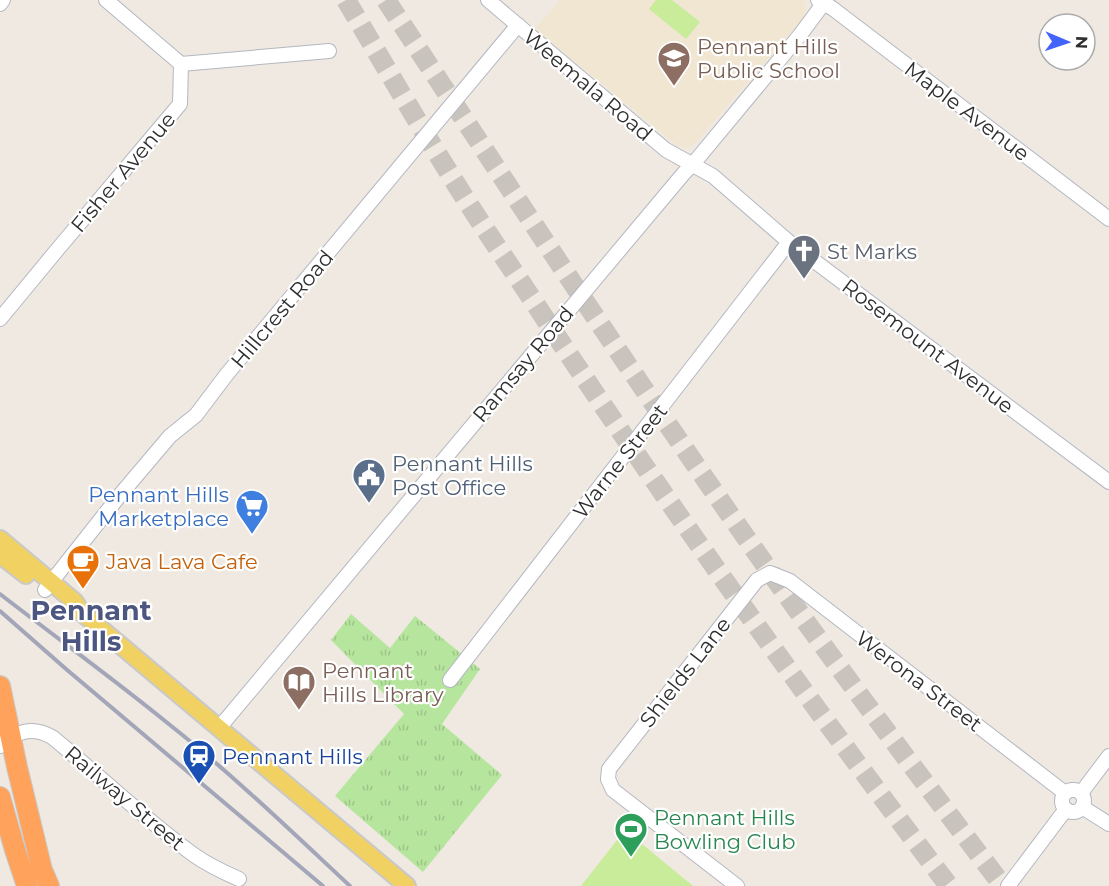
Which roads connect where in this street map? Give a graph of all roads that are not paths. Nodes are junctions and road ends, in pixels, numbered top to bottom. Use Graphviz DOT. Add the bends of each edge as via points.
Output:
graph roads {
  1 [pos="3,0"];
  2 [pos="106,0"];
  3 [pos="488,0"];
  4 [pos="823,2"];
  5 [pos="0,4"];
  6 [pos="518,25"];
  7 [pos="329,51"];
  8 [pos="181,64"];
  9 [pos="693,164"];
  10 [pos="1109,219"];
  11 [pos="789,242"];
  12 [pos="0,320"];
  13 [pos="1109,482"];
  14 [pos="0,540"];
  15 [pos="0,555"];
  16 [pos="22,572"];
  17 [pos="770,573"];
  18 [pos="0,574"];
  19 [pos="48,586"];
  20 [pos="450,680"];
  21 [pos="0,686"];
  22 [pos="219,728"];
  23 [pos="5,742"];
  24 [pos="1109,756"];
  25 [pos="1065,793"];
  26 [pos="0,797"];
  27 [pos="1082,800"];
  28 [pos="1066,809"];
  29 [pos="1109,824"];
  30 [pos="239,879"];
  31 [pos="27,886"];
  32 [pos="49,886"];
  33 [pos="407,886"];
  34 [pos="737,886"];
  35 [pos="1008,886"];
  1 -- 5 [label="street"];
  2 -- 8 [label="street"];
  3 -- 6 [label="street, Weemala Road"];
  4 -- 9 [label="street, Ramsay Road"];
  4 -- 10 [label="street, Maple Avenue"];
  6 -- 9 [label="street, Weemala Road" via="666,150"];
  6 -- 19 [label="street, Hillcrest Road" via="196,415 170,436"];
  7 -- 8 [label="street"];
  8 -- 12 [label="street, Fisher Avenue" via="180,104"];
  9 -- 11 [label="street, Rosemount Avenue" via="713,176"];
  9 -- 22 [label="street, Ramsay Road"];
  11 -- 13 [label="street, Rosemount Avenue"];
  11 -- 20 [label="street, Warne Street"];
  14 -- 19 [label="main road"];
  15 -- 16 [label="main road"];
  16 -- 18 [label="main road"];
  16 -- 19 [label="main road"];
  17 -- 25 [label="street, Werona Street" via="790,581"];
  17 -- 34 [label="street, Shields Lane" via="757,580 609,769 613,790"];
  19 -- 22 [label="main road" via="69,609 81,612"];
  21 -- 23 [label="highway"];
  22 -- 33 [label="main road"];
  23 -- 30 [label="street, Railway Street" via="34,730 51,737 194,855"];
  23 -- 32 [label="highway"];
  24 -- 27 [label="street"];
  25 -- 27 [label="street" via="1078,791"];
  25 -- 28 [label="street" via="1062,803"];
  26 -- 31 [label="highway"];
  27 -- 28 [label="street" via="1076,811"];
  27 -- 29 [label="street"];
  28 -- 35 [label="street"];
}
